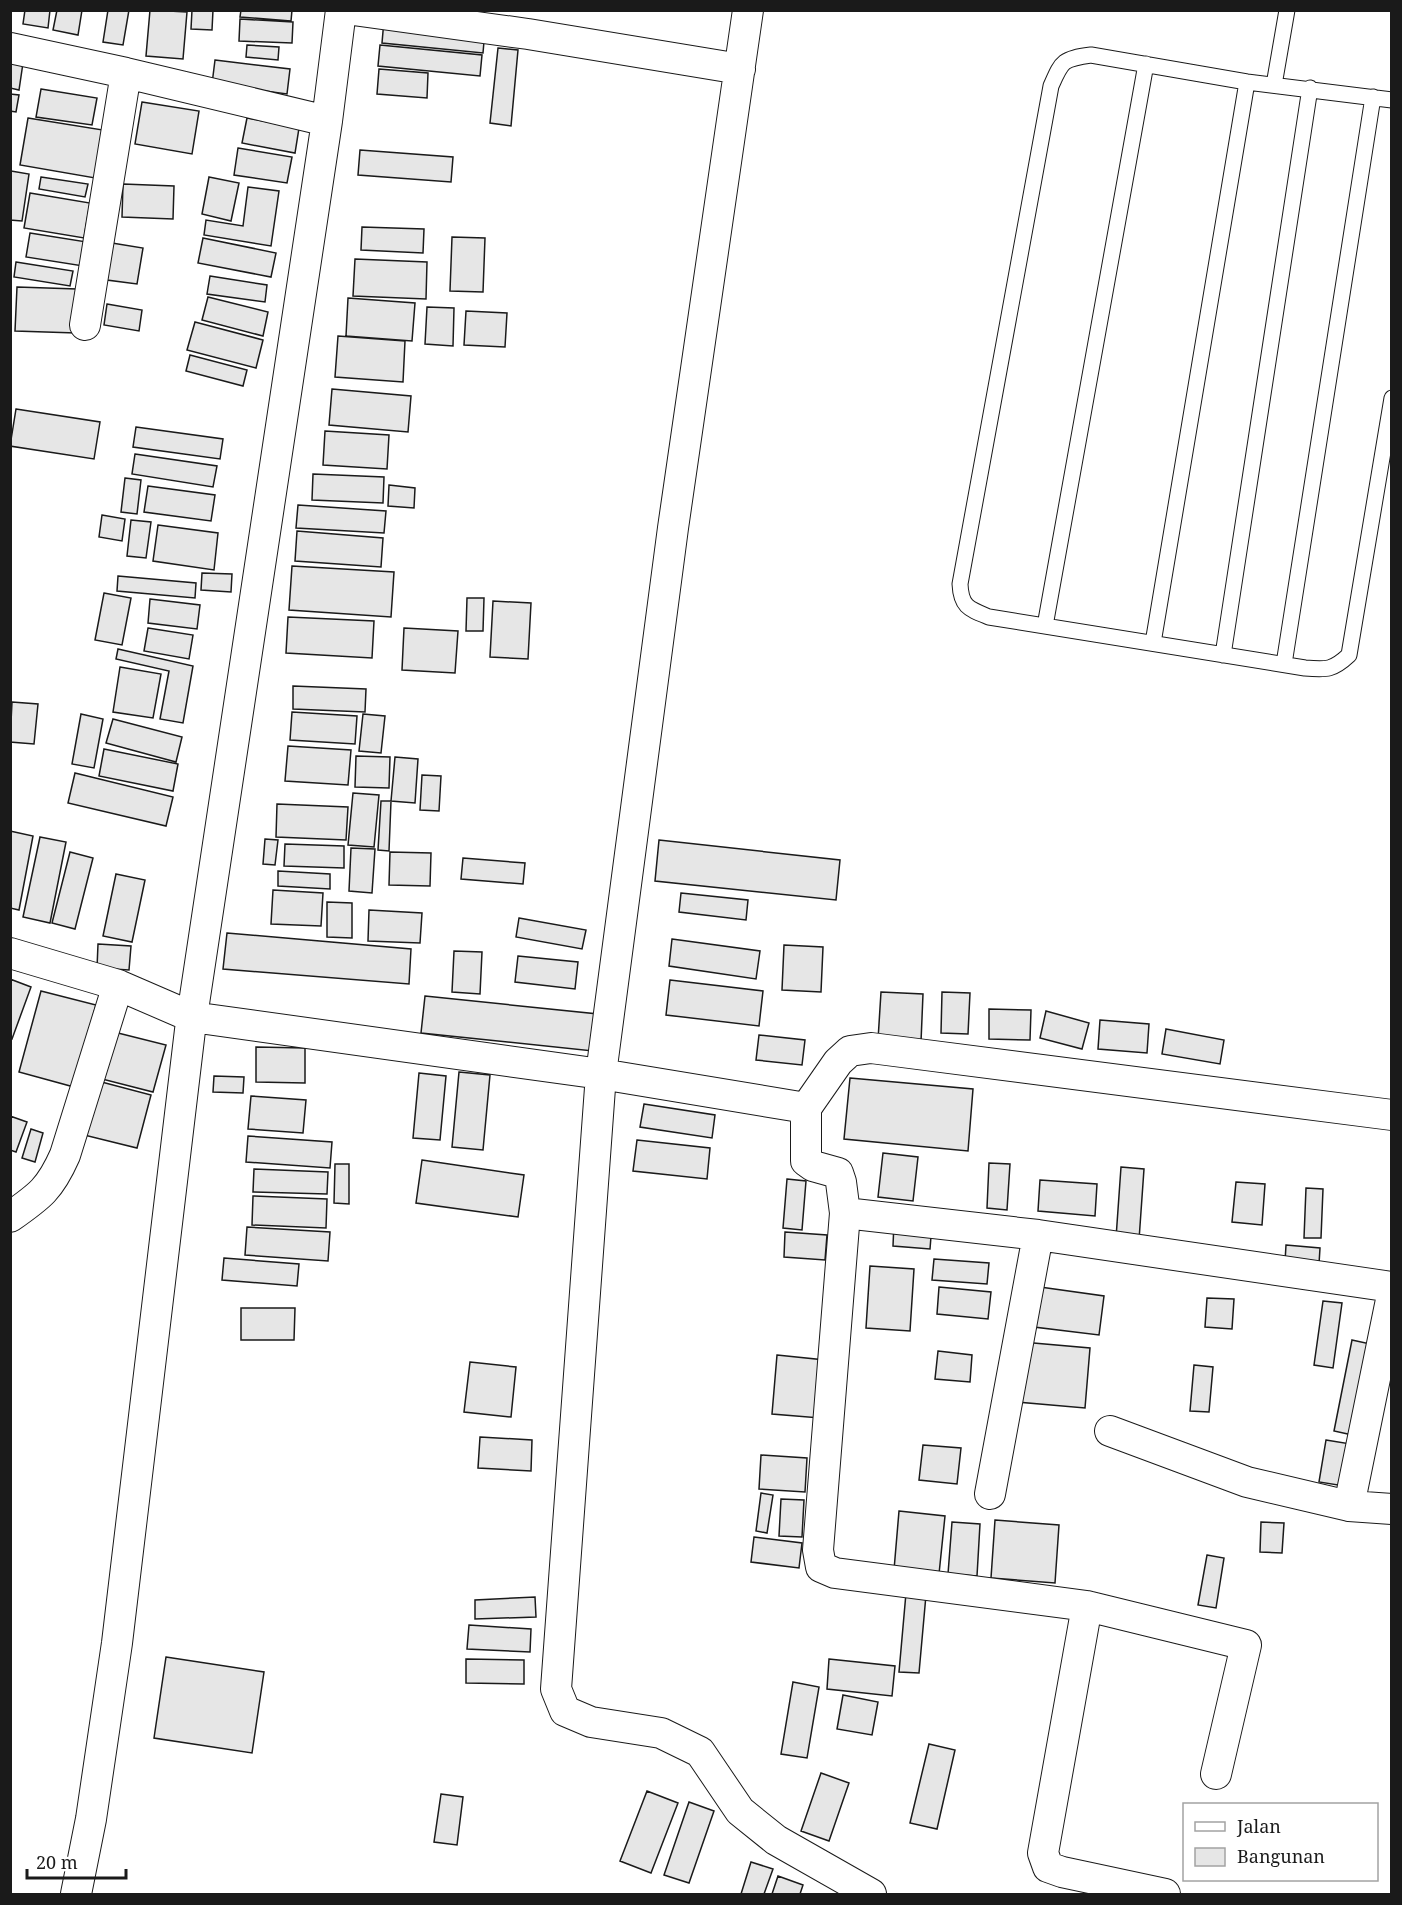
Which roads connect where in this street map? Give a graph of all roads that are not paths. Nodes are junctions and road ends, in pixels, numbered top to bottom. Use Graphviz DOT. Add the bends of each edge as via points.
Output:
graph roads {
  1 [pos="341,10"];
  2 [pos="353,10"];
  3 [pos="748,10"];
  4 [pos="1287,10"];
  5 [pos="10,48"];
  6 [pos="1146,64"];
  7 [pos="740,69"];
  8 [pos="126,73"];
  9 [pos="1246,81"];
  10 [pos="1274,85"];
  11 [pos="1310,88"];
  12 [pos="1373,97"];
  13 [pos="1392,100"];
  14 [pos="327,121"];
  15 [pos="85,325"];
  16 [pos="1392,398"];
  17 [pos="1045,626"];
  18 [pos="1153,643"];
  19 [pos="1223,654"];
  20 [pos="1284,664"];
  21 [pos="10,953"];
  22 [pos="118,985"];
  23 [pos="192,1017"];
  24 [pos="601,1074"];
  25 [pos="806,1108"];
  26 [pos="1392,1115"];
  27 [pos="845,1213"];
  28 [pos="10,1217"];
  29 [pos="1038,1235"];
  30 [pos="1392,1287"];
  31 [pos="1392,1295"];
  32 [pos="1110,1431"];
  33 [pos="990,1494"];
  34 [pos="1349,1506"];
  35 [pos="1392,1509"];
  36 [pos="1087,1606"];
  37 [pos="1216,1774"];
  38 [pos="76,1894"];
  39 [pos="871,1894"];
  40 [pos="1165,1894"];
  1 -- 14 [label="street"];
  2 -- 7 [label="street" via="528,33"];
  3 -- 7 [label="street"];
  4 -- 10 [label="lane"];
  5 -- 8 [label="street"];
  6 -- 9 [label="lane"];
  6 -- 17 [label="lane"];
  6 -- 17 [label="lane" via="1090,55 1073,57 1061,64 1051,87 960,584 960,596 967,608 989,617"];
  7 -- 24 [label="street"];
  8 -- 14 [label="street"];
  8 -- 15 [label="street"];
  9 -- 10 [label="lane"];
  9 -- 18 [label="lane"];
  10 -- 11 [label="lane"];
  11 -- 12 [label="lane"];
  11 -- 19 [label="lane"];
  12 -- 13 [label="lane"];
  12 -- 20 [label="lane"];
  14 -- 23 [label="street"];
  16 -- 20 [label="lane" via="1349,655 1325,670"];
  17 -- 18 [label="lane"];
  18 -- 19 [label="lane"];
  19 -- 20 [label="lane"];
  21 -- 22 [label="street"];
  22 -- 23 [label="street"];
  22 -- 28 [label="street" via="55,1177 39,1197"];
  23 -- 24 [label="street"];
  23 -- 38 [label="street" via="117,1643"];
  24 -- 25 [label="street"];
  24 -- 39 [label="street" via="556,1689 565,1711 574,1715 591,1722 661,1733 700,1752 740,1811 776,1840"];
  25 -- 26 [label="street" via="838,1062 850,1051 871,1048"];
  25 -- 27 [label="street" via="806,1161 838,1173"];
  27 -- 29 [label="street"];
  27 -- 36 [label="street" via="818,1550 821,1567 835,1573"];
  29 -- 30 [label="street"];
  29 -- 33 [label="street"];
  31 -- 34 [label="street"];
  32 -- 34 [label="street" via="1247,1482"];
  34 -- 35 [label="street"];
  36 -- 37 [label="street" via="1246,1645"];
  36 -- 40 [label="street" via="1043,1853 1048,1867 1062,1872"];
}
